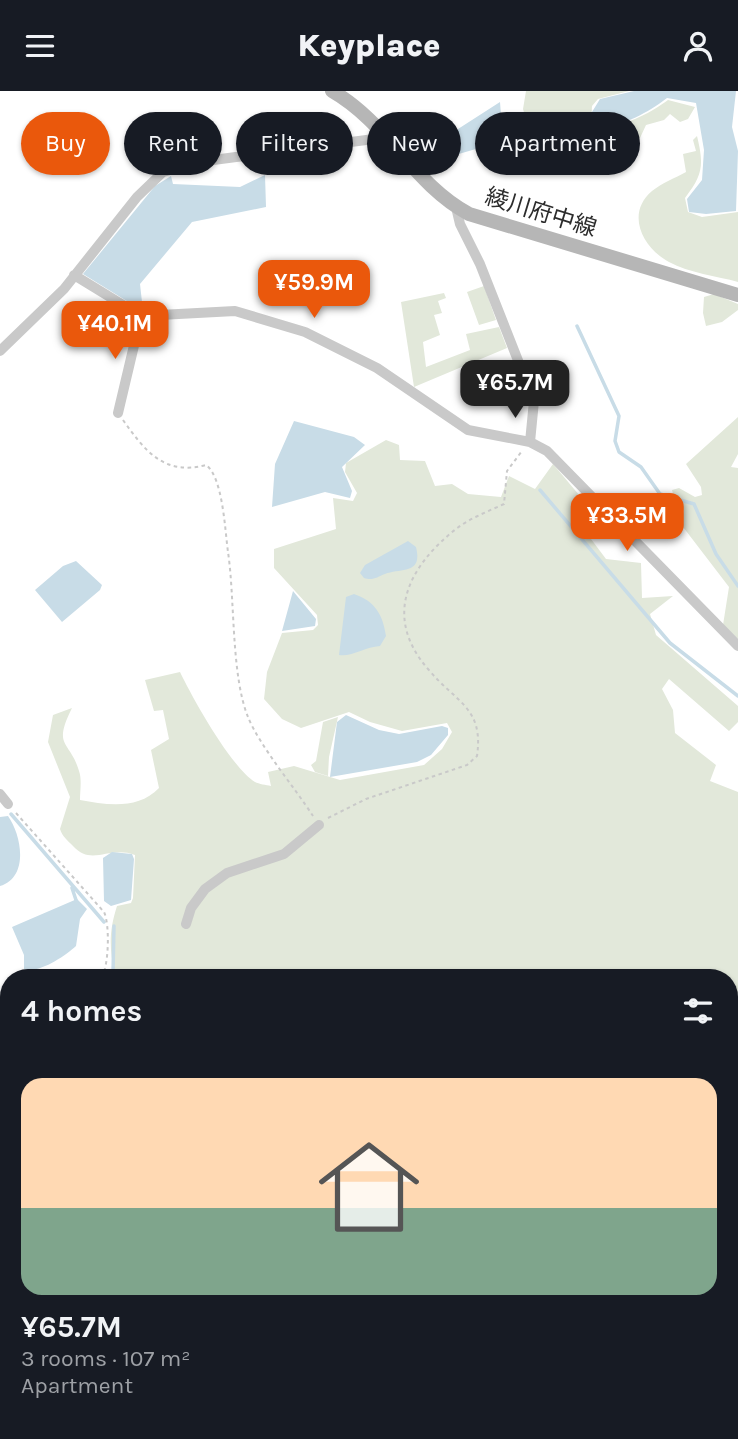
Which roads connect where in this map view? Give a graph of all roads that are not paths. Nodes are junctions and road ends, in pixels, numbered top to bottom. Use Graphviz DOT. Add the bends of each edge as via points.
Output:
graph roads {
  1 [pos="332,91"];
  2 [pos="367,117"];
  3 [pos="367,140"];
  4 [pos="420,175"];
  5 [pos="456,207"];
  6 [pos="75,275"];
  7 [pos="738,295"];
  8 [pos="141,316"];
  9 [pos="0,351"];
  10 [pos="118,414"];
  11 [pos="530,442"];
  12 [pos="738,646"];
  13 [pos="0,794"];
  14 [pos="8,804"];
  15 [pos="319,825"];
  16 [pos="186,924"];
  1 -- 2 [label="main road, 綾川府中線"];
  3 -- 6 [label="street" via="173,168 151,182"];
  4 -- 5 [label="main road, 綾川府中線"];
  5 -- 7 [label="main road, 綾川府中線" via="491,222"];
  5 -- 11 [label="street" via="534,401"];
  6 -- 8 [label="street"];
  6 -- 9 [label="street"];
  8 -- 10 [label="street"];
  8 -- 11 [label="street" via="235,311 257,316 344,350 468,431"];
  11 -- 12 [label="street" via="570,473"];
  13 -- 14 [label="street"];
  15 -- 16 [label="street" via="284,854 227,873 205,889"];
}
